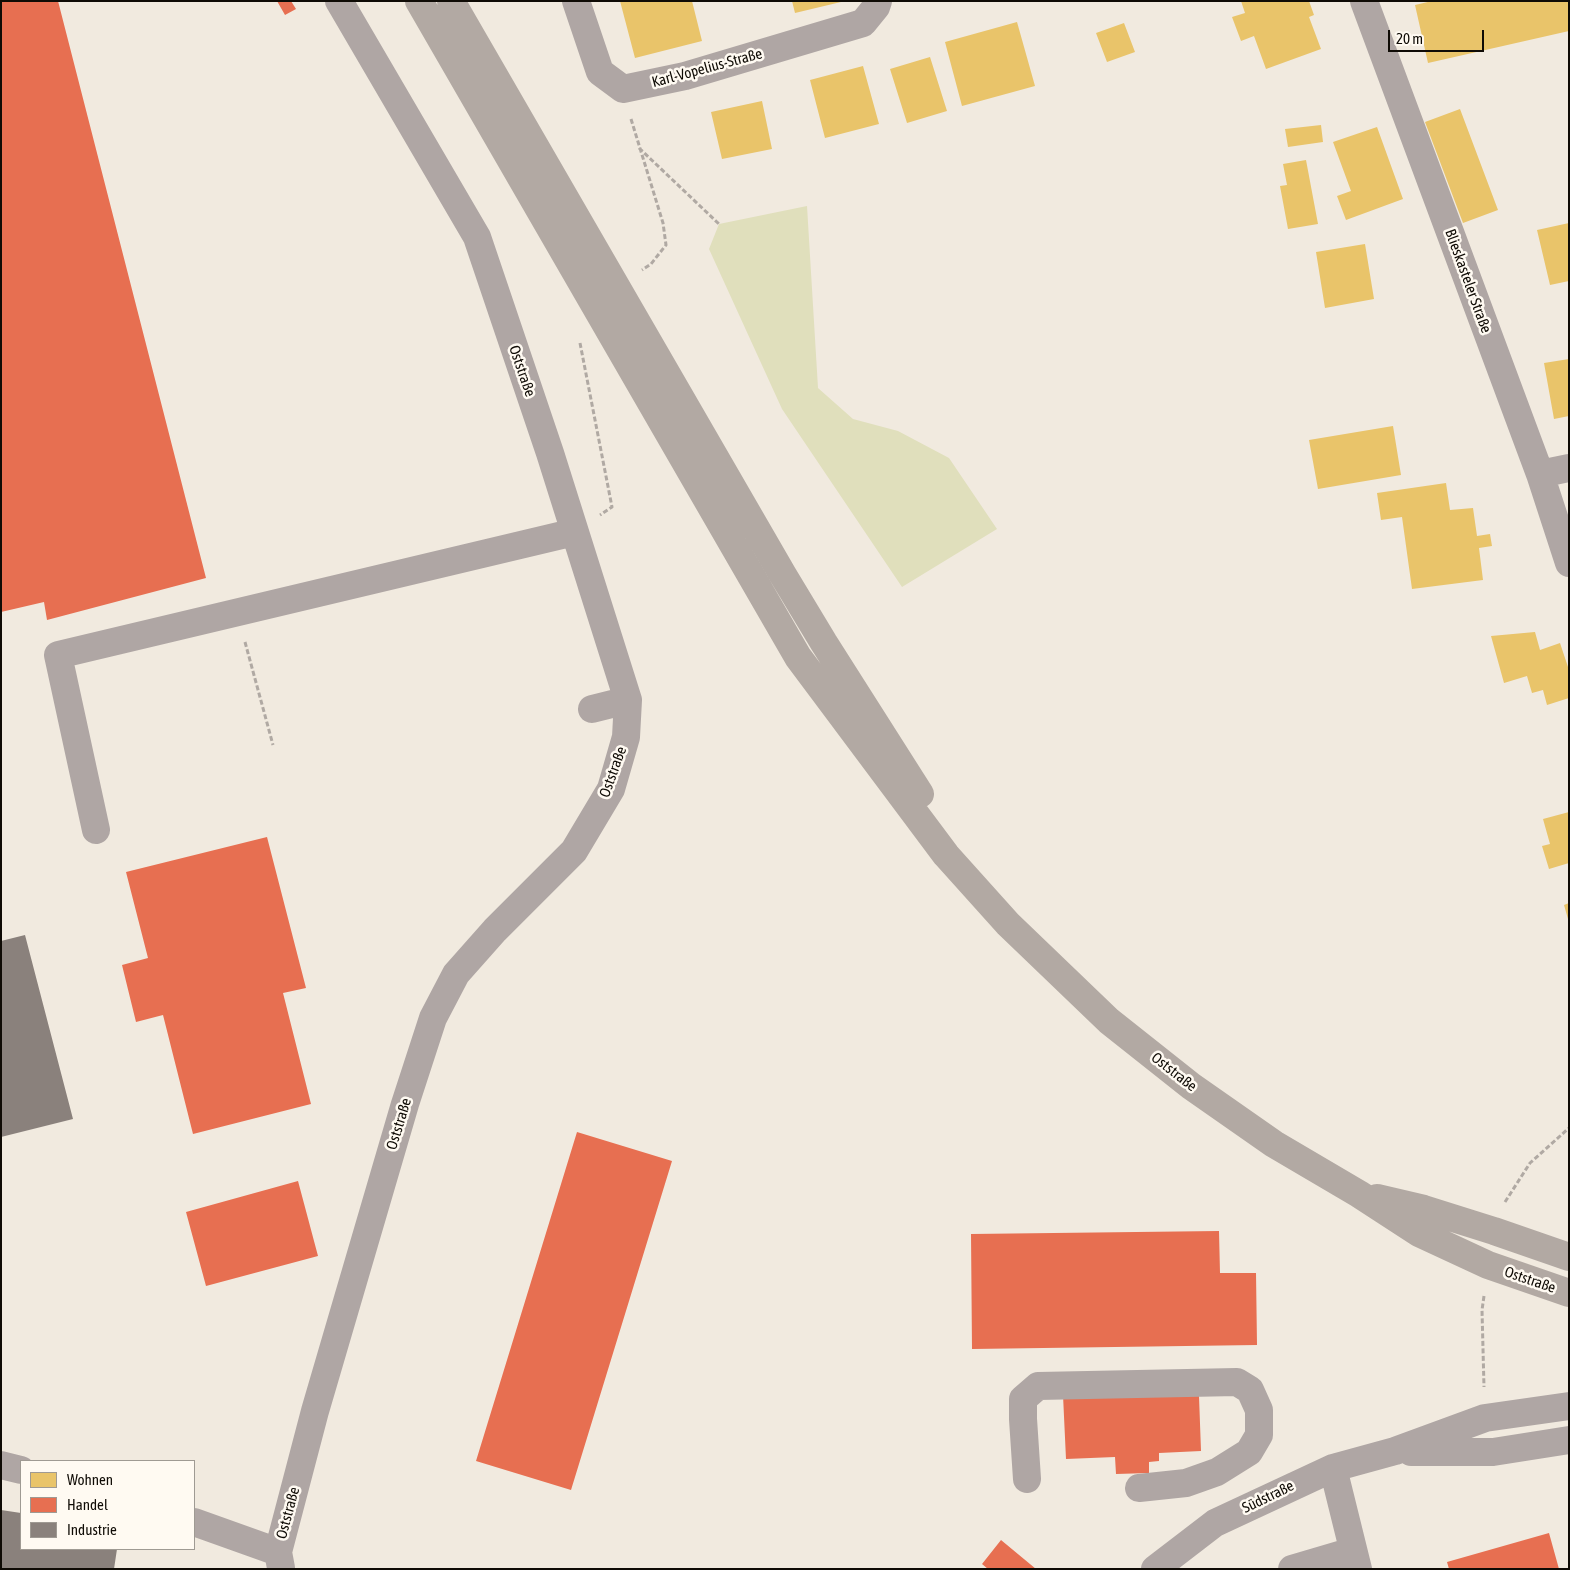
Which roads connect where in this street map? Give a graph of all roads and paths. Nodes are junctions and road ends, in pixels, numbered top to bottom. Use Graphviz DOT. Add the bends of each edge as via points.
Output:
graph roads {
  1 [pos="339,1"];
  2 [pos="419,1"];
  3 [pos="451,1"];
  4 [pos="576,1"];
  5 [pos="878,1"];
  6 [pos="1364,1"];
  7 [pos="638,148"];
  8 [pos="719,224"];
  9 [pos="1569,468"];
  10 [pos="1540,474"];
  11 [pos="575,532"];
  12 [pos="1569,563"];
  13 [pos="237,612"];
  14 [pos="628,700"];
  15 [pos="592,709"];
  16 [pos="273,745"];
  17 [pos="96,830"];
  18 [pos="1008,924"];
  19 [pos="1359,1194"];
  20 [pos="1569,1258"];
  21 [pos="1569,1293"];
  22 [pos="1569,1406"];
  23 [pos="1569,1440"];
  24 [pos="1395,1452"];
  25 [pos="1,1465"];
  26 [pos="1333,1468"];
  27 [pos="20,1470"];
  28 [pos="1027,1479"];
  29 [pos="1139,1488"];
  30 [pos="195,1522"];
  31 [pos="280,1560"];
  32 [pos="1356,1560"];
  33 [pos="1155,1569"];
  34 [pos="1292,1569"];
  1 -- 11 [label="street, Oststraße" via="477,238"];
  2 -- 18 [label="main road, Oststraße" via="798,657 946,855"];
  3 -- 18 [label="main road, Oststraße" via="824,643 951,842"];
  4 -- 5 [label="street, Karl-Vopelius-Straße" via="600,72 623,89 685,76 863,23"];
  6 -- 10 [label="street, Blieskasteler Straße"];
  7 -- 8 [label="path"];
  9 -- 10 [label="street"];
  10 -- 12 [label="street, Blieskasteler Straße"];
  11 -- 13 [label="street"];
  11 -- 14 [label="street, Oststraße"];
  13 -- 16 [label="path"];
  13 -- 17 [label="street" via="58,655"];
  14 -- 15 [label="street"];
  14 -- 31 [label="street, Oststraße" via="626,737 610,789 574,851 456,974 433,1018 315,1411"];
  18 -- 19 [label="main road, Oststraße" via="1109,1021 1191,1086 1274,1144"];
  19 -- 20 [label="main road, Oststraße" via="1433,1212"];
  19 -- 21 [label="main road, Oststraße" via="1419,1233 1488,1265"];
  22 -- 24 [label="street, Südstraße" via="1485,1418"];
  23 -- 24 [label="street, Südstraße" via="1493,1452"];
  24 -- 26 [label="street, Südstraße"];
  25 -- 27 [label="street"];
  26 -- 32 [label="street"];
  26 -- 33 [label="street, Südstraße" via="1215,1522"];
  28 -- 29 [label="street" via="1023,1399 1038,1386 1237,1382 1250,1390 1259,1410 1259,1435 1248,1452 1217,1472 1186,1483"];
  30 -- 31 [label="street"];
  32 -- 34 [label="street"];
}
